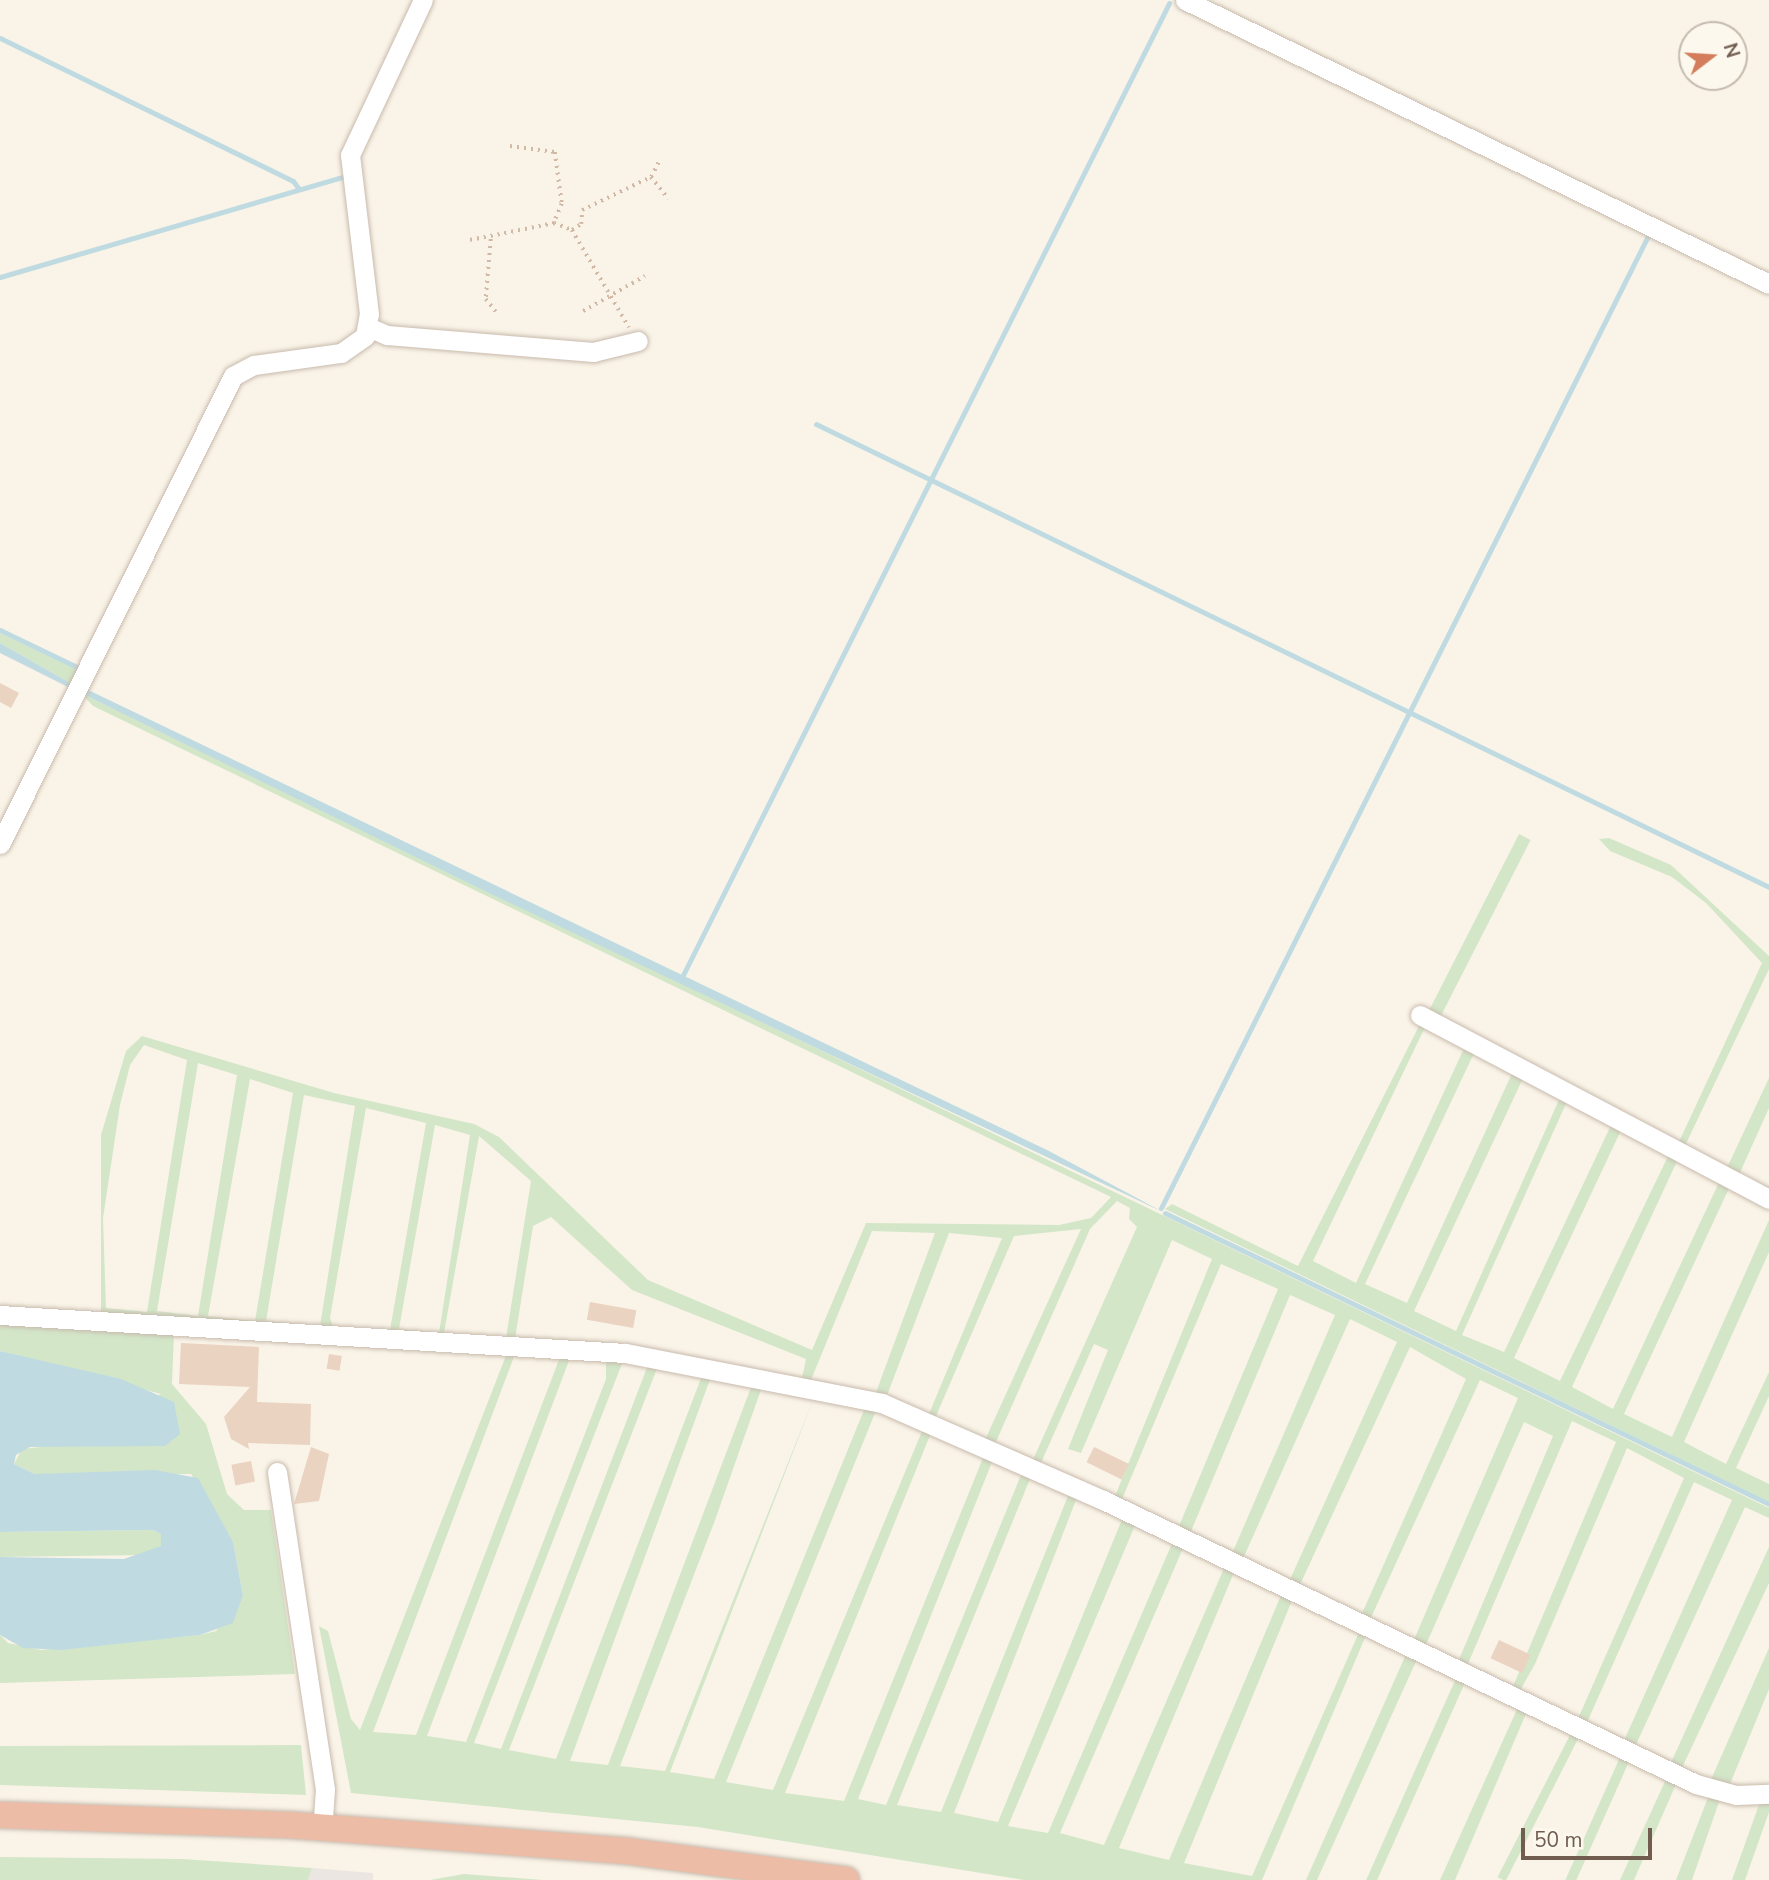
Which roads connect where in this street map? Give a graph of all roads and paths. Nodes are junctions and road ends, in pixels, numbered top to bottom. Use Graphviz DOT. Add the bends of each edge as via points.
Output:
graph roads {
  1 [pos="423,0"];
  2 [pos="1185,0"];
  3 [pos="510,146"];
  4 [pos="660,159"];
  5 [pos="651,177"];
  6 [pos="669,199"];
  7 [pos="554,223"];
  8 [pos="572,230"];
  9 [pos="491,239"];
  10 [pos="470,240"];
  11 [pos="645,276"];
  12 [pos="1769,284"];
  13 [pos="613,298"];
  14 [pos="583,311"];
  15 [pos="496,312"];
  16 [pos="368,327"];
  17 [pos="638,341"];
  18 [pos="0,844"];
  19 [pos="1420,1015"];
  20 [pos="1769,1199"];
  21 [pos="0,1315"];
  22 [pos="277,1472"];
  23 [pos="1769,1794"];
  24 [pos="0,1815"];
  25 [pos="322,1828"];
  26 [pos="846,1880"];
  1 -- 16 [label="street" via="350,155"];
  2 -- 12 [label="street"];
  3 -- 7 [label="path" via="555,152 562,204"];
  4 -- 5 [label="path"];
  5 -- 6 [label="path"];
  5 -- 8 [label="path" via="582,210 581,224"];
  7 -- 8 [label="path"];
  7 -- 9 [label="path"];
  8 -- 13 [label="path"];
  9 -- 10 [label="path"];
  9 -- 15 [label="path" via="486,299"];
  11 -- 13 [label="path"];
  13 -- 14 [label="path"];
  13 -- 17 [label="path"];
  16 -- 17 [label="street" via="387,335 593,352"];
  16 -- 18 [label="street" via="341,353 254,365 233,376"];
  19 -- 20 [label="street"];
  21 -- 23 [label="street" via="625,1353 882,1403 1080,1489 1696,1784 1736,1795"];
  22 -- 25 [label="street" via="326,1789"];
  24 -- 25 [label="highway"];
  25 -- 26 [label="highway" via="627,1851"];
}
